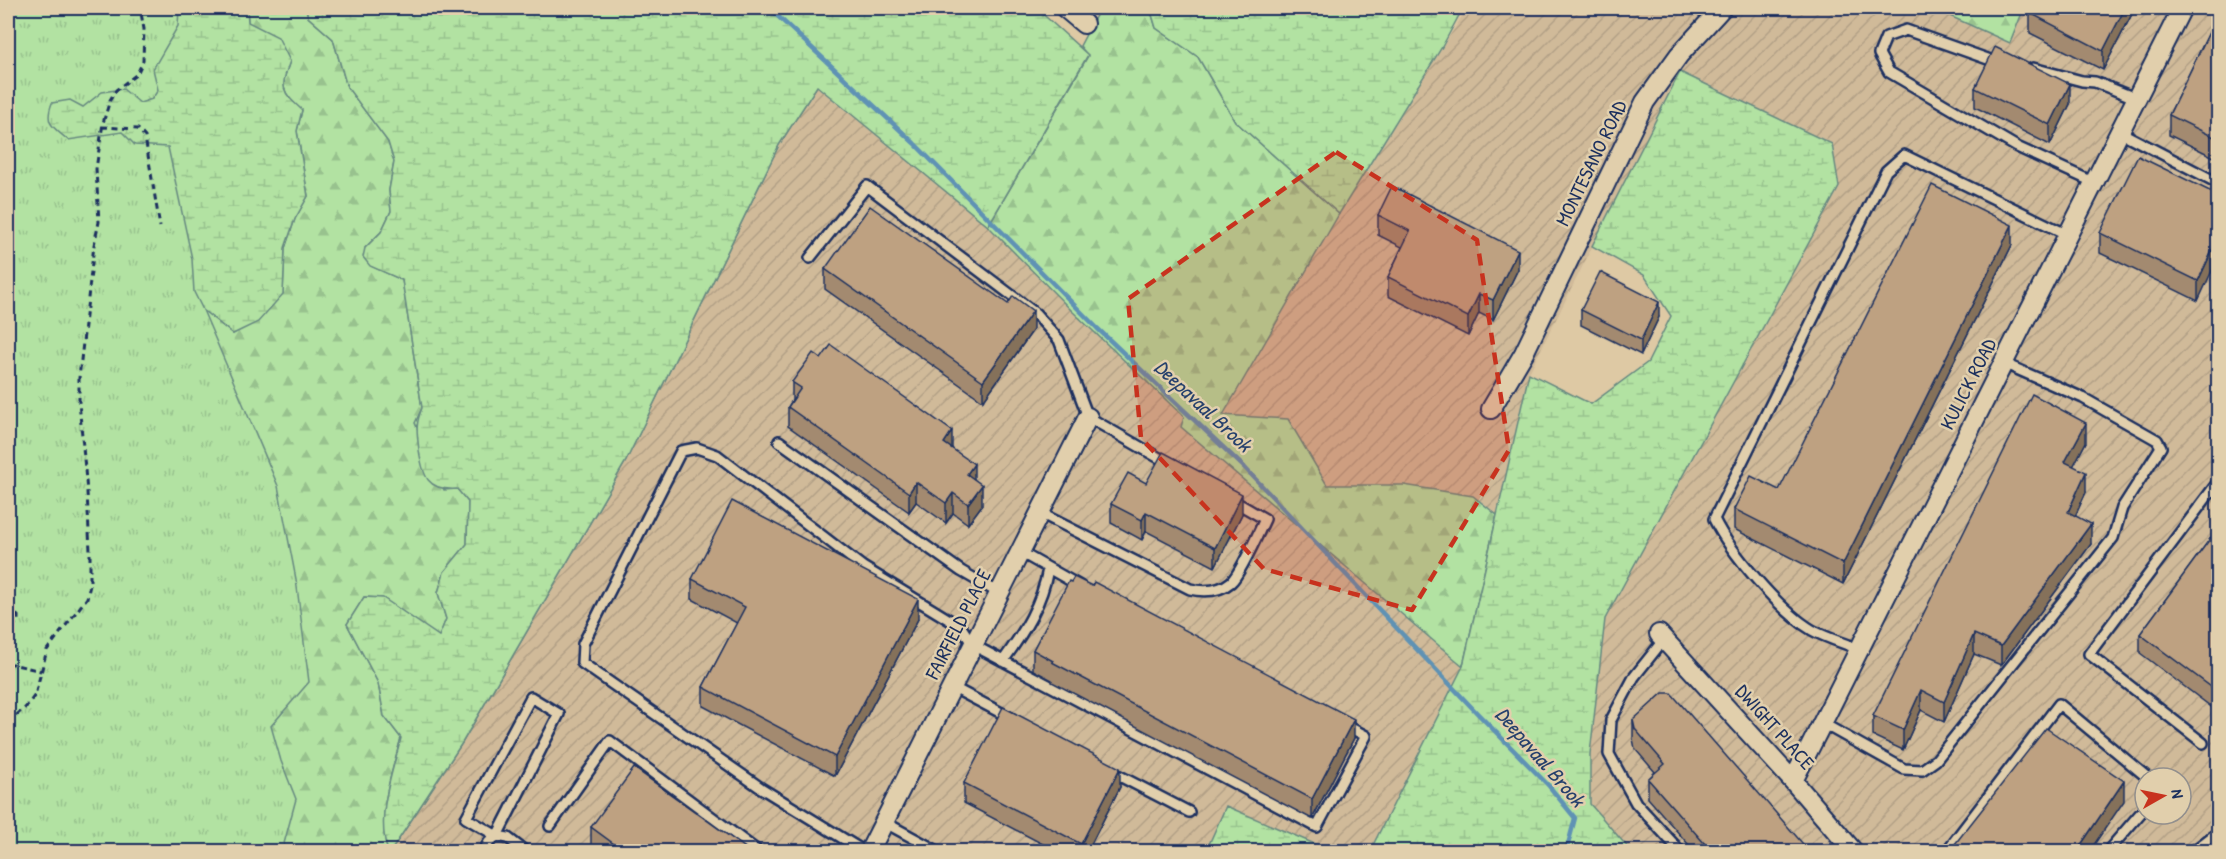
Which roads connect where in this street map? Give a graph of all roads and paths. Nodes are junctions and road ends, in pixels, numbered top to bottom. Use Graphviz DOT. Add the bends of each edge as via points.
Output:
graph roads {
  1 [pos="140,8"];
  2 [pos="1066,8"];
  3 [pos="1722,8"];
  4 [pos="2182,8"];
  5 [pos="1084,24"];
  6 [pos="2135,98"];
  7 [pos="102,127"];
  8 [pos="2120,132"];
  9 [pos="2093,182"];
  10 [pos="2218,183"];
  11 [pos="160,227"];
  12 [pos="2068,236"];
  13 [pos="810,258"];
  14 [pos="2003,363"];
  15 [pos="1491,409"];
  16 [pos="1088,417"];
  17 [pos="779,441"];
  18 [pos="1177,468"];
  19 [pos="2218,482"];
  20 [pos="1226,497"];
  21 [pos="1040,513"];
  22 [pos="1020,552"];
  23 [pos="1048,569"];
  24 [pos="1089,591"];
  25 [pos="999,593"];
  26 [pos="8,608"];
  27 [pos="8,633"];
  28 [pos="1662,636"];
  29 [pos="973,645"];
  30 [pos="1860,649"];
  31 [pos="1003,661"];
  32 [pos="8,663"];
  33 [pos="41,671"];
  34 [pos="952,687"];
  35 [pos="1336,720"];
  36 [pos="8,723"];
  37 [pos="1822,723"];
  38 [pos="1024,725"];
  39 [pos="2203,743"];
  40 [pos="1096,763"];
  41 [pos="2133,766"];
  42 [pos="1793,781"];
  43 [pos="1189,812"];
  44 [pos="884,822"];
  45 [pos="2133,822"];
  46 [pos="550,826"];
  47 [pos="2218,836"];
  48 [pos="497,837"];
  49 [pos="483,852"];
  50 [pos="526,852"];
  51 [pos="759,852"];
  52 [pos="867,852"];
  53 [pos="939,852"];
  54 [pos="1681,852"];
  55 [pos="1854,852"];
  56 [pos="1946,852"];
  57 [pos="2107,852"];
  58 [pos="2192,852"];
  1 -- 7 [label="path" via="143,61 137,74 116,90"];
  2 -- 5 [label="street"];
  3 -- 15 [label="street, MONTESANO ROAD" via="1645,102 1524,352"];
  4 -- 6 [label="street, KULICK ROAD"];
  6 -- 8 [label="street, KULICK ROAD"];
  6 -- 9 [label="lane" via="2095,82 2001,64 1906,30 1886,37 1880,54 1889,72 2017,147"];
  7 -- 11 [label="path" via="138,129 145,137"];
  7 -- 33 [label="path" via="96,169 99,222 79,378 90,585 83,606 47,650"];
  8 -- 9 [label="street, KULICK ROAD"];
  8 -- 10 [label="lane"];
  9 -- 12 [label="street, KULICK ROAD"];
  12 -- 14 [label="street, KULICK ROAD"];
  12 -- 30 [label="lane" via="1904,155 1886,171 1714,519 1755,576 1789,613 1813,631"];
  13 -- 16 [label="lane" via="867,186 1035,313 1059,340"];
  14 -- 30 [label="street, KULICK ROAD"];
  14 -- 37 [label="lane" via="2084,398 2157,440 2162,447 2122,508 2113,538 1936,760 1922,770 1904,769"];
  16 -- 18 [label="lane"];
  16 -- 21 [label="street, FAIRFIELD PLACE"];
  17 -- 25 [label="lane" via="961,571"];
  19 -- 39 [label="lane" via="2089,654"];
  20 -- 21 [label="lane" via="1265,519 1231,582 1214,591 1190,589"];
  21 -- 22 [label="street, FAIRFIELD PLACE"];
  22 -- 23 [label="lane"];
  22 -- 25 [label="street, FAIRFIELD PLACE"];
  23 -- 24 [label="lane"];
  23 -- 31 [label="lane" via="1044,592"];
  25 -- 29 [label="street, FAIRFIELD PLACE"];
  26 -- 27 [label="path" via="18,616"];
  28 -- 42 [label="street, DWIGHT PLACE"];
  28 -- 54 [label="lane" via="1611,720 1609,754 1636,803"];
  29 -- 31 [label="lane"];
  29 -- 34 [label="street, FAIRFIELD PLACE"];
  29 -- 52 [label="lane" via="961,627 863,567 717,455 697,448 681,451 583,644 582,663 761,788"];
  30 -- 37 [label="street, KULICK ROAD"];
  31 -- 35 [label="lane" via="1317,827 1366,736"];
  32 -- 33 [label="path"];
  33 -- 36 [label="path" via="35,696"];
  34 -- 38 [label="lane"];
  34 -- 44 [label="street, FAIRFIELD PLACE"];
  37 -- 42 [label="street, KULICK ROAD"];
  40 -- 43 [label="lane"];
  41 -- 56 [label="lane" via="2058,704"];
  42 -- 55 [label="street, DWIGHT PLACE"];
  44 -- 52 [label="street, FAIRFIELD PLACE"];
  44 -- 53 [label="lane"];
  45 -- 57 [label="lane"];
  46 -- 51 [label="lane" via="610,741"];
  47 -- 58 [label="lane"];
  48 -- 48 [label="lane" via="558,714 531,697 466,818"];
  48 -- 49 [label="lane"];
  48 -- 50 [label="lane" via="508,838"];
}
